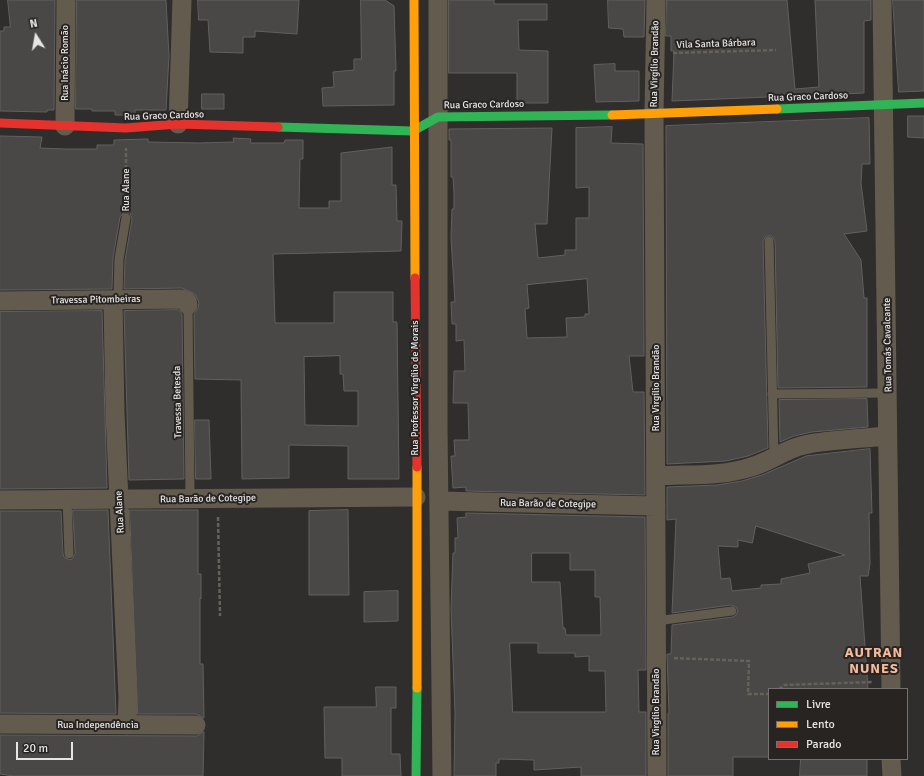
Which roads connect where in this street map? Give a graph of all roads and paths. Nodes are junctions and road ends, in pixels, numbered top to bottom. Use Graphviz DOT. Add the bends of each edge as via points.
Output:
graph roads {
  1 [pos="66,0"];
  2 [pos="182,0"];
  3 [pos="414,0"];
  4 [pos="438,0"];
  5 [pos="656,0"];
  6 [pos="882,0"];
  7 [pos="776,50"];
  8 [pos="656,54"];
  9 [pos="924,103"];
  10 [pos="884,104"];
  11 [pos="654,114"];
  12 [pos="438,117"];
  13 [pos="0,122"];
  14 [pos="178,124"];
  15 [pos="65,126"];
  16 [pos="126,128"];
  17 [pos="413,131"];
  18 [pos="126,218"];
  19 [pos="769,241"];
  20 [pos="115,300"];
  21 [pos="0,301"];
  22 [pos="188,305"];
  23 [pos="888,393"];
  24 [pos="772,394"];
  25 [pos="438,428"];
  26 [pos="415,431"];
  27 [pos="887,436"];
  28 [pos="774,457"];
  29 [pos="656,476"];
  30 [pos="416,497"];
  31 [pos="190,498"];
  32 [pos="67,499"];
  33 [pos="217,499"];
  34 [pos="0,500"];
  35 [pos="120,500"];
  36 [pos="439,501"];
  37 [pos="656,506"];
  38 [pos="69,554"];
  39 [pos="732,611"];
  40 [pos="220,616"];
  41 [pos="656,621"];
  42 [pos="656,658"];
  43 [pos="418,671"];
  44 [pos="441,672"];
  45 [pos="891,685"];
  46 [pos="780,688"];
  47 [pos="768,694"];
  48 [pos="0,724"];
  49 [pos="127,724"];
  50 [pos="196,725"];
  51 [pos="892,760"];
  52 [pos="416,776"];
  53 [pos="442,776"];
  54 [pos="657,776"];
  55 [pos="892,776"];
  1 -- 15 [label="street, Rua Inácio Romão"];
  2 -- 14 [label="street"];
  3 -- 17 [label="street, Rua Professor Virgílio de Morais"];
  4 -- 12 [label="street"];
  5 -- 8 [label="street, Rua Virgílio Brandão"];
  6 -- 10 [label="street, Rua Tomás Cavalcante"];
  7 -- 8 [label="path, Vila Santa Bárbara"];
  8 -- 11 [label="street, Rua Virgílio Brandão"];
  9 -- 10 [label="street, Rua Graco Cardoso"];
  10 -- 11 [label="street, Rua Graco Cardoso"];
  10 -- 23 [label="street, Rua Tomás Cavalcante"];
  11 -- 12 [label="street, Rua Graco Cardoso"];
  11 -- 29 [label="street, Rua Virgílio Brandão"];
  12 -- 17 [label="street, Rua Graco Cardoso"];
  12 -- 25 [label="street"];
  13 -- 15 [label="street, Rua Graco Cardoso"];
  14 -- 16 [label="street, Rua Graco Cardoso"];
  14 -- 17 [label="street, Rua Graco Cardoso"];
  15 -- 16 [label="street, Rua Graco Cardoso"];
  16 -- 18 [label="path, Rua Alane"];
  17 -- 26 [label="street, Rua Professor Virgílio de Morais"];
  18 -- 20 [label="lane, Rua Alane"];
  19 -- 24 [label="lane"];
  20 -- 21 [label="street, Travessa Pitombeiras"];
  20 -- 22 [label="street, Travessa Pitombeiras" via="187,300"];
  20 -- 35 [label="street, Rua Alane" via="115,413"];
  22 -- 31 [label="lane, Travessa Betesda"];
  23 -- 24 [label="lane"];
  23 -- 27 [label="street, Rua Tomás Cavalcante"];
  24 -- 28 [label="lane"];
  25 -- 26 [label="street"];
  25 -- 36 [label="street"];
  26 -- 30 [label="street, Rua Professor Virgílio de Morais"];
  27 -- 28 [label="street" via="805,445"];
  27 -- 45 [label="street, Rua Tomás Cavalcante"];
  28 -- 29 [label="street" via="750,468 728,472"];
  29 -- 37 [label="street, Rua Virgílio Brandão"];
  30 -- 33 [label="street, Rua Barão de Cotegipe"];
  30 -- 43 [label="street, Rua Professor Virgílio de Morais"];
  31 -- 33 [label="street, Rua Barão de Cotegipe"];
  31 -- 35 [label="street, Rua Barão de Cotegipe"];
  32 -- 34 [label="street, Rua Barão de Cotegipe"];
  32 -- 35 [label="street, Rua Barão de Cotegipe"];
  32 -- 38 [label="lane"];
  33 -- 40 [label="path"];
  35 -- 49 [label="street, Rua Alane"];
  36 -- 37 [label="street, Rua Barão de Cotegipe"];
  36 -- 44 [label="street"];
  37 -- 41 [label="street, Rua Virgílio Brandão"];
  39 -- 41 [label="lane"];
  41 -- 42 [label="street, Rua Virgílio Brandão"];
  42 -- 47 [label="path" via="749,661 748,694"];
  42 -- 54 [label="street, Rua Virgílio Brandão"];
  43 -- 44 [label="street"];
  43 -- 52 [label="street, Rua Professor Virgílio de Morais"];
  44 -- 53 [label="street"];
  45 -- 46 [label="path" via="784,685"];
  48 -- 49 [label="street, Rua Independência"];
  49 -- 50 [label="street, Rua Independência"];
  51 -- 55 [label="street"];
}
